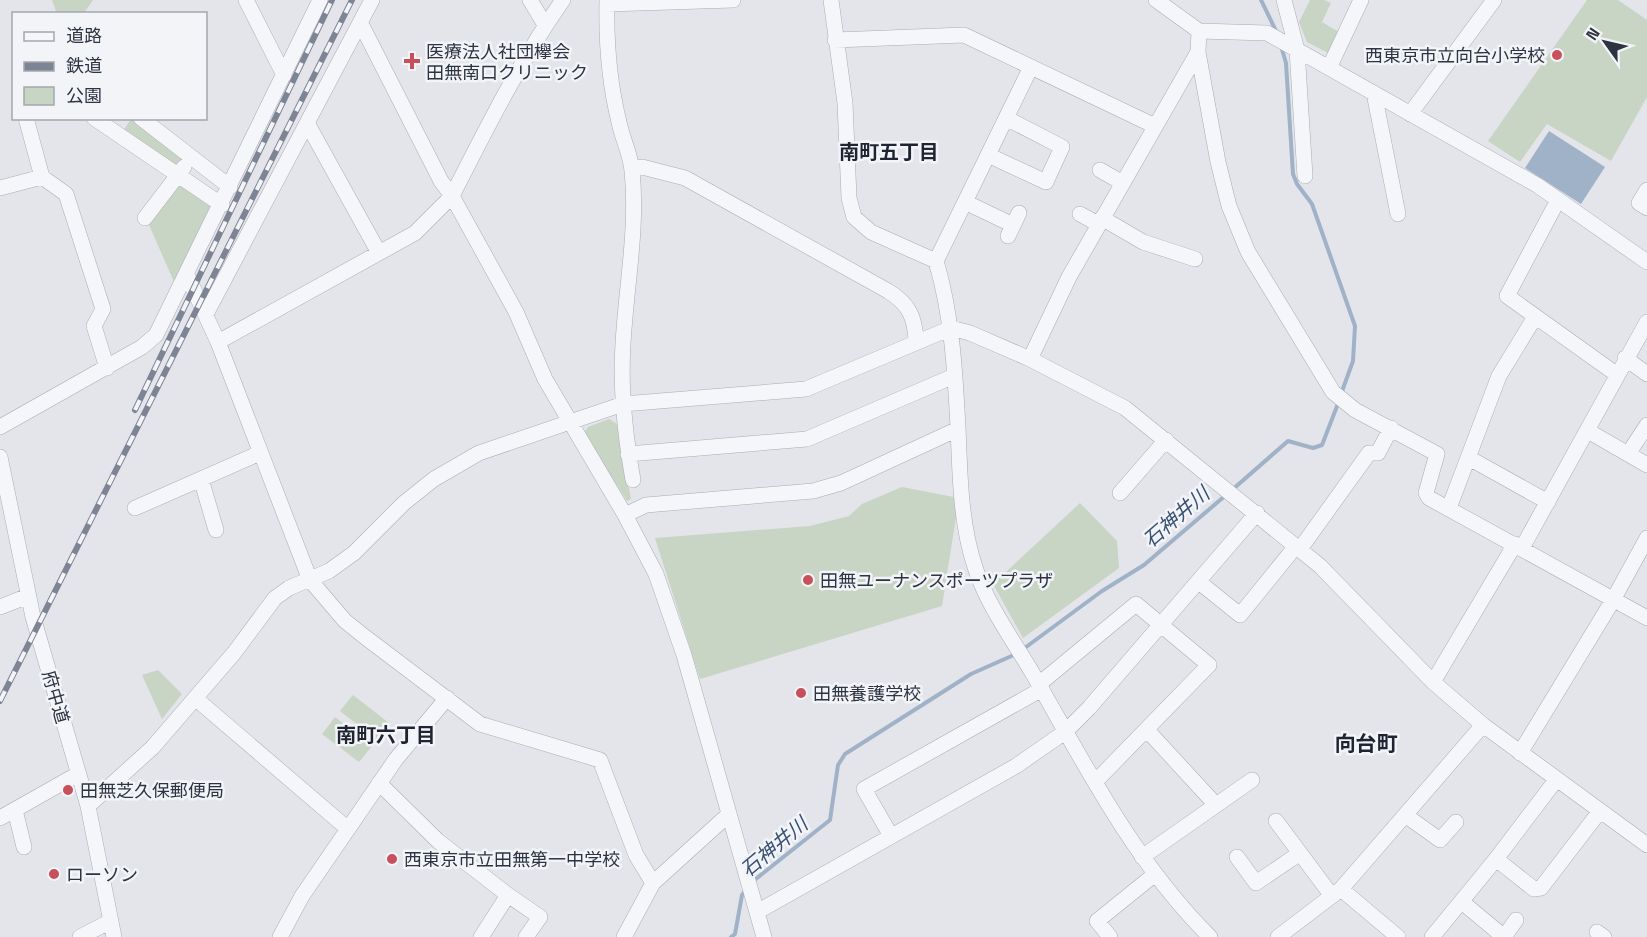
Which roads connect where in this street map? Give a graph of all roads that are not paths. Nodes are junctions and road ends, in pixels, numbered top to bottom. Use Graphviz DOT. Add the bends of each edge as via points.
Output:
graph roads {
  1 [pos="246,0"];
  2 [pos="320,0"];
  3 [pos="372,0"];
  4 [pos="530,0"];
  5 [pos="563,0"];
  6 [pos="733,0"];
  7 [pos="831,0"];
  8 [pos="1156,0"];
  9 [pos="1362,0"];
  10 [pos="1494,0"];
  11 [pos="607,2"];
  12 [pos="1289,4"];
  13 [pos="361,24"];
  14 [pos="545,26"];
  15 [pos="1199,31"];
  16 [pos="835,40"];
  17 [pos="1295,49"];
  18 [pos="1198,52"];
  19 [pos="1031,67"];
  20 [pos="1329,68"];
  21 [pos="284,75"];
  22 [pos="1374,93"];
  23 [pos="1410,114"];
  24 [pos="1006,118"];
  25 [pos="27,120"];
  26 [pos="100,120"];
  27 [pos="144,120"];
  28 [pos="308,123"];
  29 [pos="116,125"];
  30 [pos="1155,126"];
  31 [pos="988,155"];
  32 [pos="191,158"];
  33 [pos="632,169"];
  34 [pos="1100,170"];
  35 [pos="178,175"];
  36 [pos="1305,176"];
  37 [pos="42,177"];
  38 [pos="1121,182"];
  39 [pos="230,187"];
  40 [pos="0,188"];
  41 [pos="1647,190"];
  42 [pos="452,196"];
  43 [pos="1558,200"];
  44 [pos="965,202"];
  45 [pos="222,205"];
  46 [pos="1647,208"];
  47 [pos="1080,214"];
  48 [pos="1398,214"];
  49 [pos="145,218"];
  50 [pos="1100,221"];
  51 [pos="1013,224"];
  52 [pos="379,253"];
  53 [pos="1195,259"];
  54 [pos="936,261"];
  55 [pos="1647,262"];
  56 [pos="187,275"];
  57 [pos="206,314"];
  58 [pos="1535,317"];
  59 [pos="1647,322"];
  60 [pos="951,328"];
  61 [pos="916,341"];
  62 [pos="218,342"];
  63 [pos="1625,358"];
  64 [pos="1030,359"];
  65 [pos="107,368"];
  66 [pos="1616,374"];
  67 [pos="1647,374"];
  68 [pos="954,376"];
  69 [pos="623,404"];
  70 [pos="570,422"];
  71 [pos="1647,425"];
  72 [pos="0,427"];
  73 [pos="1391,428"];
  74 [pos="958,429"];
  75 [pos="1588,431"];
  76 [pos="1166,440"];
  77 [pos="260,453"];
  78 [pos="628,454"];
  79 [pos="1628,454"];
  80 [pos="1469,458"];
  81 [pos="1647,465"];
  82 [pos="1,466"];
  83 [pos="201,479"];
  84 [pos="633,480"];
  85 [pos="1120,493"];
  86 [pos="1548,502"];
  87 [pos="135,508"];
  88 [pos="1449,508"];
  89 [pos="1257,513"];
  90 [pos="625,514"];
  91 [pos="216,530"];
  92 [pos="1647,538"];
  93 [pos="1518,546"];
  94 [pos="1298,547"];
  95 [pos="310,580"];
  96 [pos="1198,582"];
  97 [pos="28,596"];
  98 [pos="1613,600"];
  99 [pos="0,608"];
  100 [pos="1647,618"];
  101 [pos="1161,626"];
  102 [pos="1433,682"];
  103 [pos="1040,687"];
  104 [pos="195,698"];
  105 [pos="447,698"];
  106 [pos="1483,725"];
  107 [pos="1147,730"];
  108 [pos="1065,732"];
  109 [pos="1520,753"];
  110 [pos="78,774"];
  111 [pos="1252,780"];
  112 [pos="1556,780"];
  113 [pos="1095,782"];
  114 [pos="379,783"];
  115 [pos="1216,805"];
  116 [pos="88,806"];
  117 [pos="15,810"];
  118 [pos="1600,811"];
  119 [pos="728,815"];
  120 [pos="1405,815"];
  121 [pos="0,818"];
  122 [pos="1276,821"];
  123 [pos="1456,822"];
  124 [pos="348,828"];
  125 [pos="891,836"];
  126 [pos="1647,844"];
  127 [pos="24,847"];
  128 [pos="1300,853"];
  129 [pos="1142,856"];
  130 [pos="1237,857"];
  131 [pos="1496,859"];
  132 [pos="1154,875"];
  133 [pos="653,883"];
  134 [pos="1337,892"];
  135 [pos="508,895"];
  136 [pos="1462,902"];
  137 [pos="757,912"];
  138 [pos="1516,920"];
  139 [pos="111,921"];
  140 [pos="80,937"];
  141 [pos="114,937"];
  142 [pos="280,937"];
  143 [pos="481,937"];
  144 [pos="526,937"];
  145 [pos="624,937"];
  146 [pos="764,937"];
  147 [pos="1110,937"];
  148 [pos="1210,937"];
  149 [pos="1278,937"];
  150 [pos="1398,937"];
  151 [pos="1432,937"];
  152 [pos="1504,937"];
  1 -- 21 [label="street"];
  2 -- 21 [label="street"];
  3 -- 13 [label="street"];
  4 -- 14 [label="street"];
  5 -- 14 [label="street"];
  6 -- 11 [label="street"];
  7 -- 16 [label="street"];
  8 -- 15 [label="street"];
  9 -- 20 [label="street"];
  10 -- 23 [label="street"];
  11 -- 33 [label="street" via="612,86"];
  12 -- 17 [label="street"];
  13 -- 28 [label="street"];
  13 -- 42 [label="street"];
  14 -- 42 [label="street"];
  15 -- 17 [label="street" via="1267,33"];
  15 -- 18 [label="street"];
  16 -- 19 [label="street" via="964,35"];
  16 -- 54 [label="street" via="845,103 849,198 854,217 871,232"];
  17 -- 20 [label="street"];
  17 -- 36 [label="street"];
  18 -- 30 [label="street"];
  18 -- 73 [label="street" via="1218,162 1229,206 1248,252 1338,397"];
  19 -- 24 [label="street"];
  19 -- 30 [label="street"];
  20 -- 22 [label="street"];
  21 -- 39 [label="street"];
  22 -- 23 [label="street"];
  22 -- 48 [label="street"];
  23 -- 43 [label="street"];
  24 -- 31 [label="street"];
  24 -- 31 [label="street" via="1062,147 1046,182"];
  25 -- 37 [label="street"];
  26 -- 29 [label="street"];
  27 -- 32 [label="street"];
  28 -- 52 [label="street"];
  28 -- 57 [label="street"];
  29 -- 35 [label="street"];
  30 -- 38 [label="street"];
  31 -- 44 [label="street"];
  32 -- 35 [label="street"];
  32 -- 39 [label="street"];
  33 -- 61 [label="street" via="642,167 685,178 888,291 907,304 915,324"];
  33 -- 69 [label="street" via="633,233 622,347"];
  34 -- 38 [label="street"];
  35 -- 45 [label="street"];
  35 -- 49 [label="street"];
  37 -- 40 [label="street"];
  37 -- 65 [label="street" via="66,194 103,309 94,326"];
  38 -- 50 [label="street"];
  39 -- 45 [label="street"];
  41 -- 46 [label="street" via="1639,203"];
  42 -- 52 [label="street" via="415,233"];
  42 -- 70 [label="street" via="516,312"];
  43 -- 55 [label="street"];
  43 -- 58 [label="street" via="1507,296"];
  44 -- 51 [label="street"];
  44 -- 54 [label="street"];
  45 -- 56 [label="street"];
  47 -- 50 [label="street"];
  50 -- 53 [label="street" via="1143,242"];
  50 -- 64 [label="street"];
  52 -- 62 [label="street"];
  54 -- 60 [label="street"];
  56 -- 57 [label="street"];
  56 -- 65 [label="street" via="156,335"];
  57 -- 62 [label="street"];
  58 -- 66 [label="street"];
  58 -- 80 [label="street" via="1499,376"];
  59 -- 63 [label="street"];
  60 -- 61 [label="street"];
  60 -- 64 [label="street"];
  60 -- 68 [label="street"];
  61 -- 69 [label="street" via="806,389"];
  62 -- 77 [label="street"];
  63 -- 66 [label="street"];
  63 -- 67 [label="street"];
  64 -- 76 [label="street" via="1125,408"];
  65 -- 72 [label="street"];
  66 -- 75 [label="street"];
  68 -- 74 [label="street"];
  68 -- 78 [label="street" via="807,439"];
  69 -- 70 [label="street"];
  69 -- 78 [label="street"];
  70 -- 90 [label="street"];
  70 -- 95 [label="street" via="479,453 434,479 404,502 354,553"];
  71 -- 79 [label="street"];
  73 -- 88 [label="street" via="1437,454 1426,493"];
  73 -- 94 [label="street" via="1378,453 1369,453"];
  74 -- 90 [label="street" via="841,483 813,491 646,505"];
  74 -- 103 [label="street" via="961,493 974,566"];
  75 -- 79 [label="street"];
  75 -- 86 [label="street"];
  76 -- 85 [label="street"];
  76 -- 89 [label="street"];
  77 -- 83 [label="street"];
  77 -- 95 [label="street"];
  78 -- 84 [label="street"];
  79 -- 81 [label="street"];
  80 -- 86 [label="street"];
  80 -- 88 [label="street"];
  82 -- 97 [label="street, 府中道"];
  83 -- 87 [label="street"];
  83 -- 91 [label="street"];
  86 -- 93 [label="street"];
  88 -- 93 [label="street"];
  89 -- 94 [label="street"];
  89 -- 96 [label="street"];
  90 -- 119 [label="street" via="656,574 684,655"];
  92 -- 98 [label="street"];
  93 -- 98 [label="street"];
  93 -- 102 [label="street"];
  94 -- 96 [label="street" via="1240,615"];
  94 -- 102 [label="street"];
  95 -- 104 [label="street" via="275,598"];
  95 -- 105 [label="street" via="345,621"];
  96 -- 101 [label="street"];
  97 -- 99 [label="street"];
  97 -- 110 [label="street, 府中道"];
  98 -- 100 [label="street"];
  98 -- 109 [label="street"];
  101 -- 103 [label="street" via="1136,604"];
  101 -- 107 [label="street" via="1209,665"];
  101 -- 108 [label="street"];
  102 -- 106 [label="street"];
  103 -- 108 [label="street"];
  103 -- 125 [label="street" via="864,789"];
  104 -- 116 [label="street" via="153,747"];
  104 -- 124 [label="street"];
  105 -- 114 [label="street"];
  105 -- 133 [label="street" via="480,724 600,760 636,855"];
  106 -- 109 [label="street"];
  106 -- 120 [label="street"];
  107 -- 113 [label="street"];
  107 -- 115 [label="street"];
  108 -- 113 [label="street"];
  108 -- 125 [label="street" via="1016,766"];
  109 -- 112 [label="street"];
  110 -- 116 [label="street, 府中道"];
  110 -- 117 [label="street"];
  111 -- 115 [label="street"];
  112 -- 118 [label="street"];
  112 -- 131 [label="street"];
  113 -- 129 [label="street"];
  114 -- 124 [label="street"];
  114 -- 135 [label="street" via="438,841"];
  115 -- 129 [label="street"];
  116 -- 139 [label="street, 府中道"];
  117 -- 121 [label="street"];
  117 -- 127 [label="street"];
  118 -- 126 [label="street"];
  118 -- 131 [label="street" via="1541,888 1534,890"];
  119 -- 133 [label="street"];
  119 -- 137 [label="street"];
  120 -- 123 [label="street" via="1440,840"];
  120 -- 134 [label="street"];
  122 -- 128 [label="street"];
  124 -- 142 [label="street" via="302,896"];
  125 -- 137 [label="street"];
  128 -- 130 [label="street" via="1256,883"];
  128 -- 134 [label="street"];
  129 -- 132 [label="street"];
  131 -- 136 [label="street"];
  132 -- 147 [label="street" via="1097,921"];
  132 -- 148 [label="street"];
  133 -- 145 [label="street"];
  134 -- 149 [label="street"];
  134 -- 150 [label="street"];
  135 -- 143 [label="street"];
  135 -- 144 [label="street" via="540,917"];
  136 -- 151 [label="street"];
  136 -- 152 [label="street"];
  137 -- 146 [label="street"];
  138 -- 152 [label="street"];
  139 -- 140 [label="street"];
  139 -- 141 [label="street, 府中道"];
}
